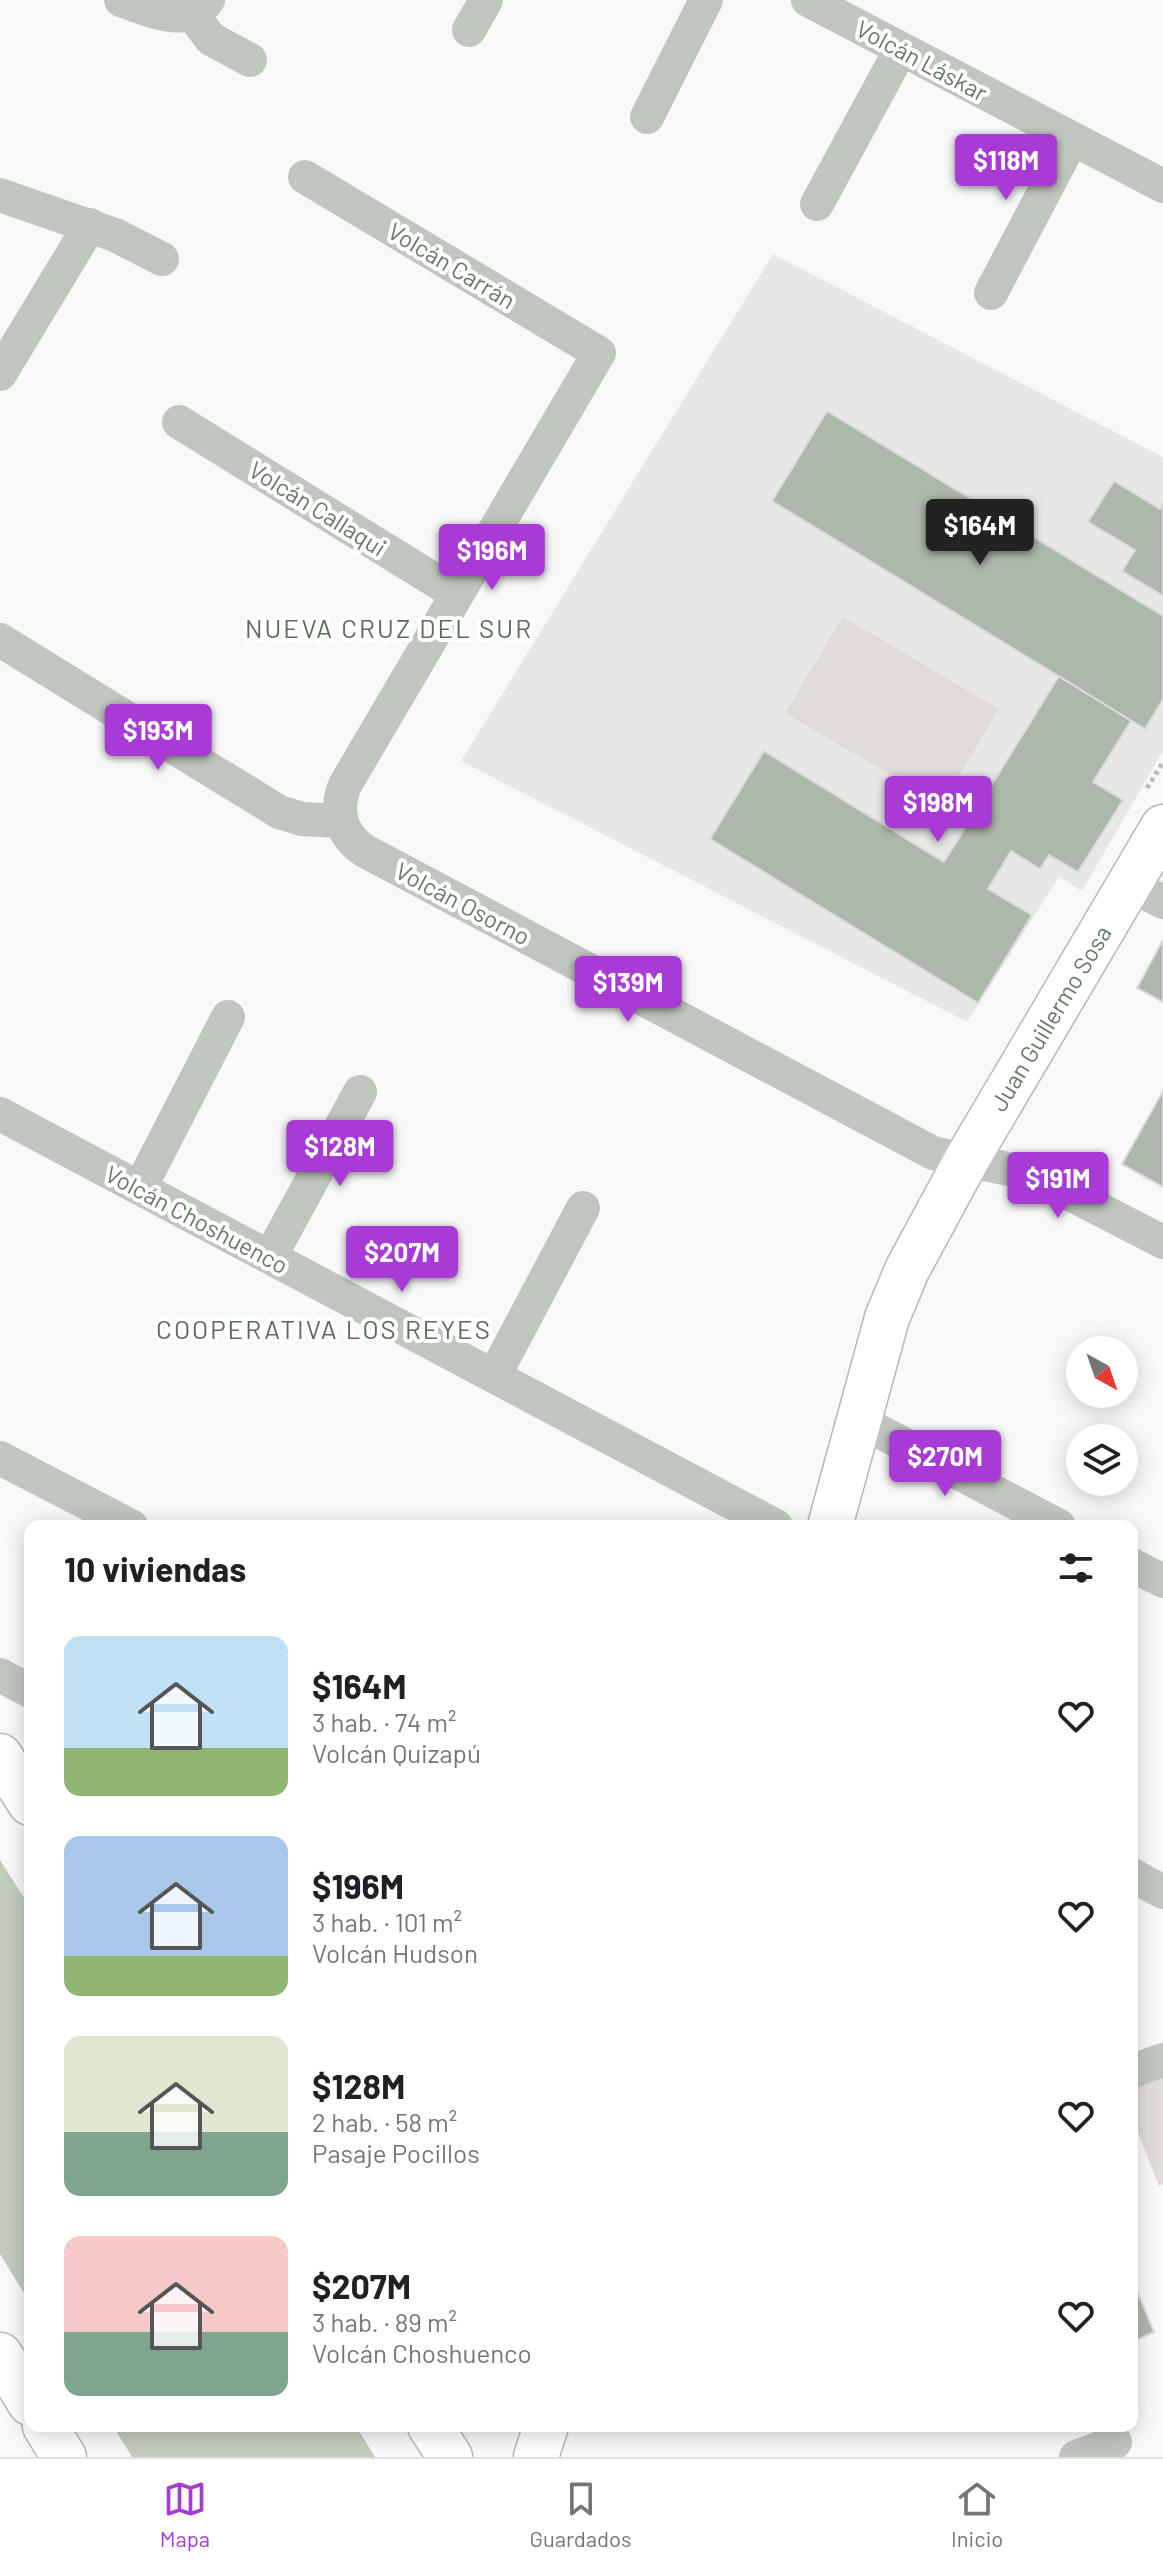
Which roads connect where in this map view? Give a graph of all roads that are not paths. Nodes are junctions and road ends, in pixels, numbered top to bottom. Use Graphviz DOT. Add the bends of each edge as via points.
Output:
graph roads {
  1 [pos="121,0"];
  2 [pos="486,0"];
  3 [pos="706,0"];
  4 [pos="808,0"];
  5 [pos="200,7"];
  6 [pos="469,30"];
  7 [pos="901,49"];
  8 [pos="250,60"];
  9 [pos="647,117"];
  10 [pos="1072,139"];
  11 [pos="305,177"];
  12 [pos="1163,186"];
  13 [pos="0,195"];
  14 [pos="817,204"];
  15 [pos="90,225"];
  16 [pos="162,259"];
  17 [pos="991,293"];
  18 [pos="14,319"];
  19 [pos="0,374"];
  20 [pos="179,422"];
  21 [pos="457,594"];
  22 [pos="0,640"];
  23 [pos="340,821"];
  24 [pos="1163,827"];
  25 [pos="1146,893"];
  26 [pos="228,1017"];
  27 [pos="360,1092"];
  28 [pos="0,1114"];
  29 [pos="967,1159"];
  30 [pos="140,1188"];
  31 [pos="583,1208"];
  32 [pos="1163,1242"];
  33 [pos="270,1257"];
  34 [pos="494,1376"];
  35 [pos="858,1420"];
  36 [pos="0,1458"];
  37 [pos="119,1520"];
  38 [pos="765,1520"];
  39 [pos="832,1520"];
  40 [pos="1048,1520"];
  41 [pos="1138,1568"];
  42 [pos="1163,1581"];
  43 [pos="0,1675"];
  44 [pos="24,1688"];
  45 [pos="0,1756"];
  46 [pos="24,1794"];
  47 [pos="1138,1878"];
  48 [pos="1163,1892"];
  49 [pos="1163,2060"];
  50 [pos="1138,2069"];
  51 [pos="0,2355"];
  52 [pos="24,2393"];
  53 [pos="49,2432"];
  54 [pos="434,2432"];
  55 [pos="544,2432"];
  56 [pos="1115,2442"];
  57 [pos="64,2457"];
  58 [pos="450,2457"];
  59 [pos="536,2457"];
  60 [pos="1076,2457"];
  1 -- 5 [label="street" via="168,15"];
  2 -- 6 [label="street"];
  3 -- 9 [label="street"];
  4 -- 7 [label="street, Volcán Láskar"];
  5 -- 8 [label="street" via="211,39"];
  7 -- 10 [label="street, Volcán Láskar"];
  7 -- 14 [label="street"];
  10 -- 12 [label="street, Volcán Láskar"];
  10 -- 17 [label="street"];
  11 -- 21 [label="street, Volcán Carrán" via="599,353"];
  13 -- 15 [label="street"];
  15 -- 16 [label="street"];
  15 -- 18 [label="street"];
  18 -- 19 [label="street"];
  20 -- 21 [label="street, Volcán Callaqui"];
  21 -- 23 [label="street" via="345,785"];
  22 -- 23 [label="street" via="268,806 302,819"];
  23 -- 29 [label="street, Volcán Osorno" via="365,851 933,1153"];
  24 -- 25 [label="street, Juan Guillermo Sosa"];
  25 -- 29 [label="street, Juan Guillermo Sosa"];
  26 -- 30 [label="street"];
  27 -- 33 [label="street"];
  28 -- 30 [label="street, Volcán Choshuenco"];
  29 -- 32 [label="street, Volcán Osorno" via="1031,1174"];
  29 -- 35 [label="street, Juan Guillermo Sosa" via="907,1270 887,1318"];
  30 -- 33 [label="street, Volcán Choshuenco"];
  31 -- 34 [label="street"];
  33 -- 34 [label="street, Volcán Choshuenco"];
  34 -- 38 [label="street, Volcán Choshuenco"];
  35 -- 39 [label="street, Juan Guillermo Sosa"];
  35 -- 40 [label="street"];
  36 -- 37 [label="street"];
  41 -- 42 [label="street"];
  43 -- 44 [label="street"];
  45 -- 46 [label="street"];
  47 -- 48 [label="street"];
  49 -- 50 [label="street"];
  51 -- 52 [label="street"];
  53 -- 57 [label="street"];
  54 -- 58 [label="street"];
  55 -- 59 [label="street"];
  56 -- 60 [label="street"];
}
